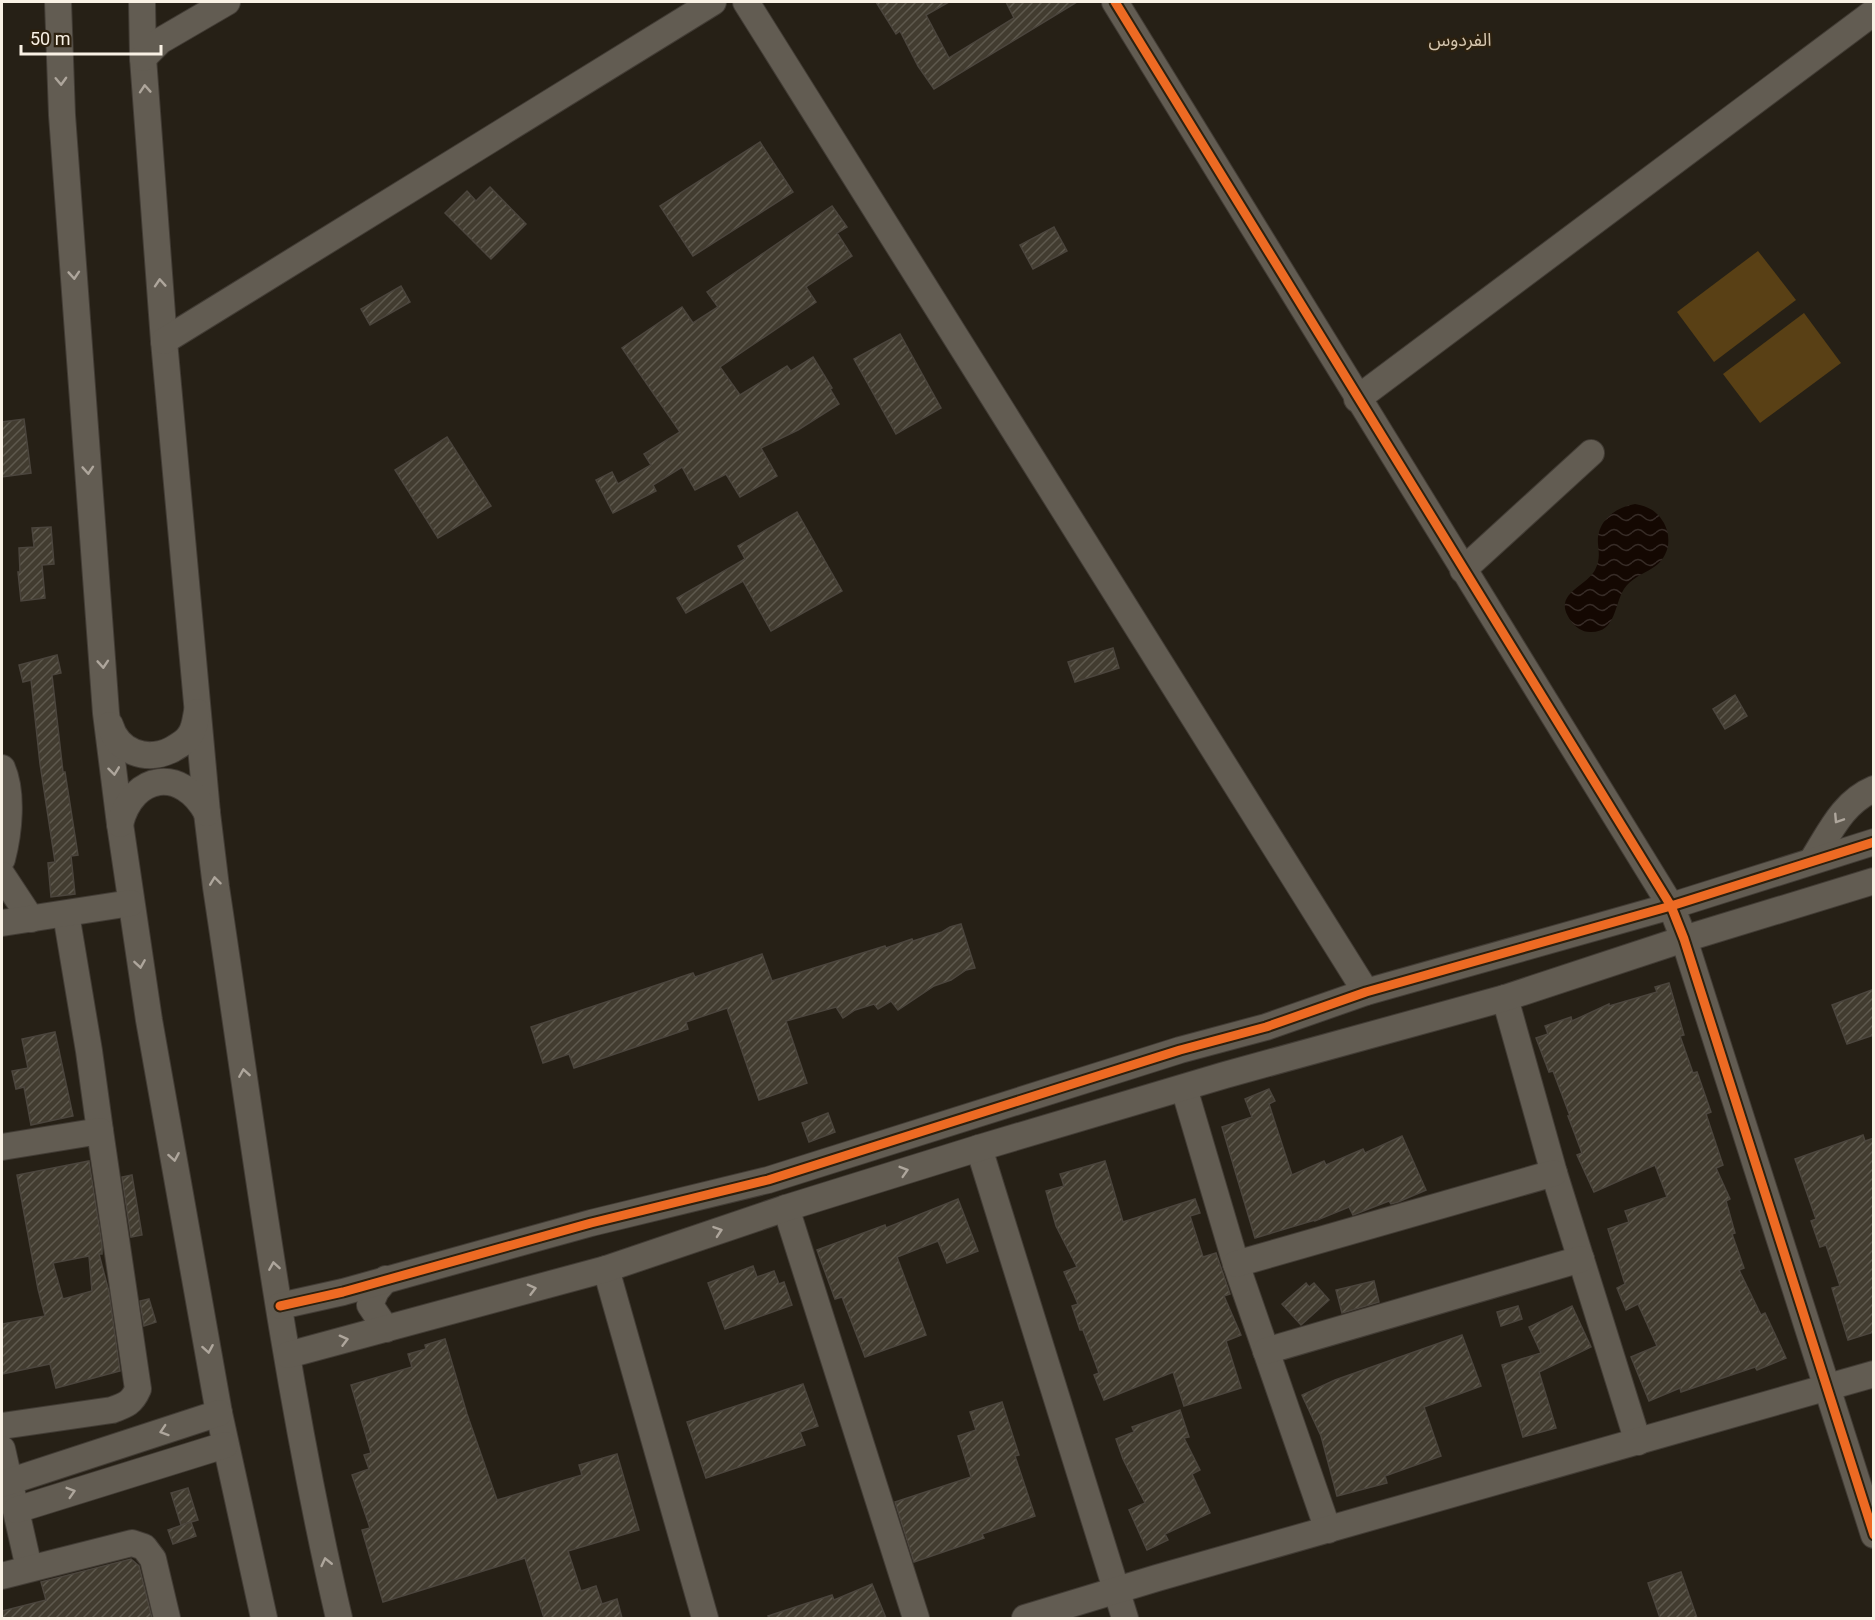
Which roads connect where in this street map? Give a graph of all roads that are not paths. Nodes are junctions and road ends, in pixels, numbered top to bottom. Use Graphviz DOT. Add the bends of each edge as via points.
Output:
graph roads {
  1 [pos="58,2"];
  2 [pos="142,2"];
  3 [pos="227,2"];
  4 [pos="713,2"];
  5 [pos="746,2"];
  6 [pos="1115,2"];
  7 [pos="1874,12"];
  8 [pos="143,58"];
  9 [pos="164,341"];
  10 [pos="1357,399"];
  11 [pos="1591,453"];
  12 [pos="1463,570"];
  13 [pos="197,708"];
  14 [pos="106,713"];
  15 [pos="2,768"];
  16 [pos="1874,789"];
  17 [pos="207,813"];
  18 [pos="120,824"];
  19 [pos="1874,842"];
  20 [pos="2,859"];
  21 [pos="1813,859"];
  22 [pos="2,875"];
  23 [pos="1874,881"];
  24 [pos="131,903"];
  25 [pos="1671,906"];
  26 [pos="66,914"];
  27 [pos="31,920"];
  28 [pos="2,923"];
  29 [pos="1684,939"];
  30 [pos="1366,992"];
  31 [pos="1505,998"];
  32 [pos="1184,1088"];
  33 [pos="100,1131"];
  34 [pos="2,1147"];
  35 [pos="979,1148"];
  36 [pos="1554,1173"];
  37 [pos="786,1208"];
  38 [pos="1581,1259"];
  39 [pos="1236,1264"];
  40 [pos="606,1269"];
  41 [pos="386,1279"];
  42 [pos="280,1306"];
  43 [pos="386,1329"];
  44 [pos="1266,1351"];
  45 [pos="288,1355"];
  46 [pos="1874,1374"];
  47 [pos="1827,1389"];
  48 [pos="219,1413"];
  49 [pos="2,1426"];
  50 [pos="1638,1442"];
  51 [pos="225,1445"];
  52 [pos="2,1449"];
  53 [pos="5,1482"];
  54 [pos="15,1510"];
  55 [pos="1328,1530"];
  56 [pos="1874,1534"];
  57 [pos="29,1568"];
  58 [pos="2,1576"];
  59 [pos="1116,1591"];
  60 [pos="167,1618"];
  61 [pos="264,1618"];
  62 [pos="339,1618"];
  63 [pos="705,1618"];
  64 [pos="916,1618"];
  65 [pos="1025,1618"];
  66 [pos="1125,1618"];
  1 -- 14 [label="street, one-way" via="62,115"];
  2 -- 8 [label="street"];
  3 -- 8 [label="street" via="160,41"];
  4 -- 9 [label="street"];
  5 -- 30 [label="street"];
  6 -- 10 [label="street"];
  7 -- 10 [label="street"];
  9 -- 8 [label="street, one-way"];
  9 -- 13 [label="street"];
  10 -- 12 [label="street"];
  11 -- 12 [label="street"];
  12 -- 25 [label="street"];
  13 -- 14 [label="street" via="189,738 153,755 128,751 118,743"];
  13 -- 17 [label="street"];
  14 -- 18 [label="street, one-way"];
  15 -- 20 [label="street" via="7,780 8,835"];
  16 -- 21 [label="street, one-way" via="1846,808"];
  17 -- 18 [label="street" via="183,786 158,782 136,793"];
  42 -- 17 [label="street, one-way"];
  18 -- 24 [label="street"];
  19 -- 21 [label="street"];
  21 -- 25 [label="street"];
  22 -- 27 [label="street"];
  23 -- 29 [label="street"];
  24 -- 26 [label="street"];
  24 -- 48 [label="street, one-way"];
  25 -- 29 [label="street"];
  25 -- 30 [label="street"];
  26 -- 27 [label="street"];
  26 -- 33 [label="street"];
  27 -- 28 [label="street"];
  29 -- 31 [label="street"];
  29 -- 47 [label="street"];
  30 -- 41 [label="street" via="1266,1027 1180,1050 768,1180"];
  31 -- 32 [label="street"];
  31 -- 36 [label="street"];
  32 -- 35 [label="street"];
  32 -- 39 [label="street"];
  33 -- 34 [label="street"];
  33 -- 49 [label="street" via="138,1389 127,1405 112,1410"];
  37 -- 35 [label="street, one-way"];
  35 -- 59 [label="street"];
  36 -- 38 [label="street"];
  36 -- 39 [label="street"];
  40 -- 37 [label="street, one-way"];
  37 -- 64 [label="street"];
  38 -- 44 [label="street"];
  38 -- 50 [label="street"];
  39 -- 44 [label="street"];
  43 -- 40 [label="street, one-way"];
  40 -- 63 [label="street"];
  41 -- 42 [label="street"];
  41 -- 43 [label="street" via="370,1305"];
  42 -- 45 [label="street"];
  45 -- 43 [label="street, one-way"];
  44 -- 55 [label="street"];
  62 -- 45 [label="street, one-way" via="320,1536"];
  46 -- 47 [label="street"];
  47 -- 50 [label="street"];
  47 -- 56 [label="street"];
  48 -- 51 [label="street"];
  48 -- 53 [label="street, one-way"];
  50 -- 55 [label="street"];
  54 -- 51 [label="street, one-way"];
  51 -- 61 [label="street"];
  52 -- 53 [label="street"];
  53 -- 54 [label="street"];
  54 -- 57 [label="street"];
  55 -- 59 [label="street"];
  57 -- 58 [label="street"];
  57 -- 60 [label="street" via="132,1543 144,1547 153,1559"];
  59 -- 65 [label="street"];
  59 -- 66 [label="street"];
}
